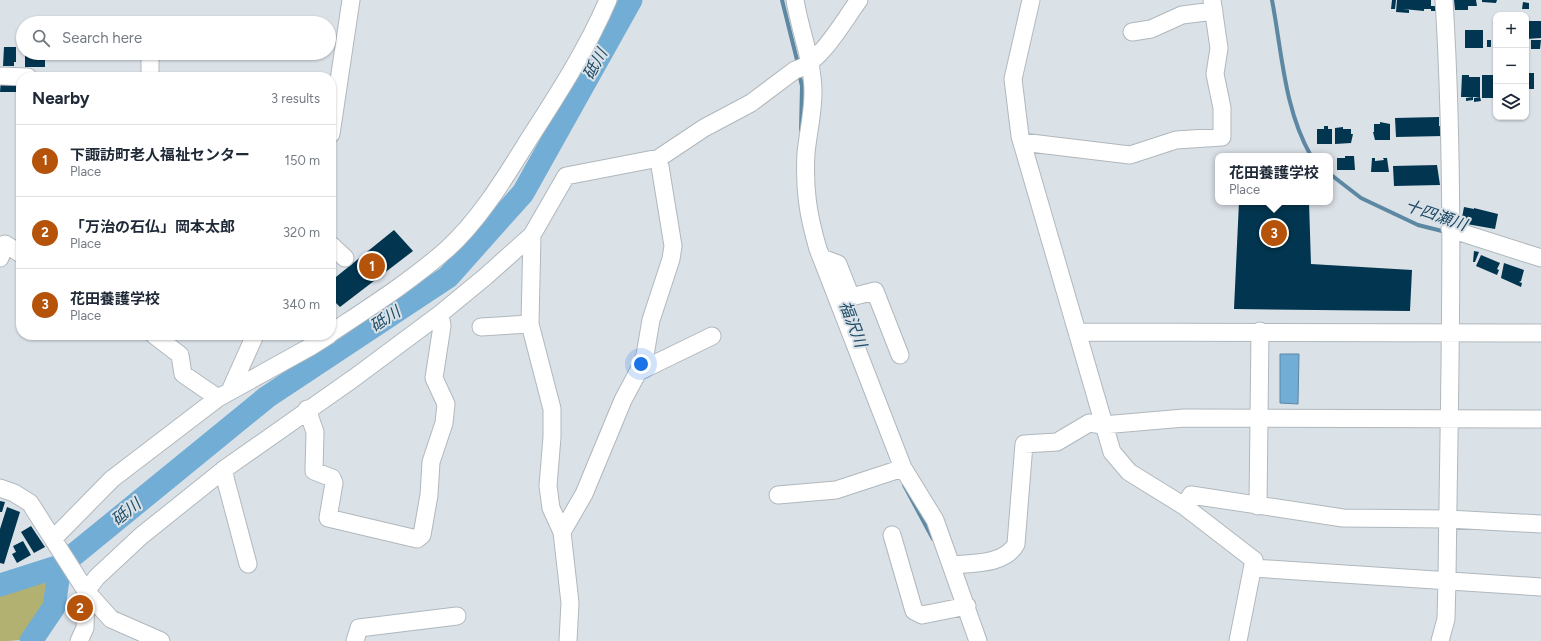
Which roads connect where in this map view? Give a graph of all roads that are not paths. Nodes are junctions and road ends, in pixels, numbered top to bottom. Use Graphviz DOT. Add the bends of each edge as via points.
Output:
graph roads {
  1 [pos="351,0"];
  2 [pos="608,0"];
  3 [pos="795,0"];
  4 [pos="859,0"];
  5 [pos="1031,0"];
  6 [pos="1444,0"];
  7 [pos="1213,5"];
  8 [pos="1132,32"];
  9 [pos="150,60"];
  10 [pos="802,67"];
  11 [pos="150,72"];
  12 [pos="0,76"];
  13 [pos="16,77"];
  14 [pos="336,86"];
  15 [pos="1022,142"];
  16 [pos="660,166"];
  17 [pos="1450,229"];
  18 [pos="532,235"];
  19 [pos="336,250"];
  20 [pos="16,251"];
  21 [pos="0,258"];
  22 [pos="345,258"];
  23 [pos="822,258"];
  24 [pos="1541,258"];
  25 [pos="440,314"];
  26 [pos="530,324"];
  27 [pos="481,327"];
  28 [pos="336,330"];
  29 [pos="1260,331"];
  30 [pos="1077,332"];
  31 [pos="1450,332"];
  32 [pos="1541,333"];
  33 [pos="712,336"];
  34 [pos="160,340"];
  35 [pos="252,340"];
  36 [pos="321,340"];
  37 [pos="900,355"];
  38 [pos="638,372"];
  39 [pos="224,394"];
  40 [pos="307,409"];
  41 [pos="1258,418"];
  42 [pos="1541,418"];
  43 [pos="1450,419"];
  44 [pos="1103,425"];
  45 [pos="903,468"];
  46 [pos="223,470"];
  47 [pos="0,488"];
  48 [pos="778,495"];
  49 [pos="1184,506"];
  50 [pos="1258,506"];
  51 [pos="1448,519"];
  52 [pos="1541,524"];
  53 [pos="562,532"];
  54 [pos="892,535"];
  55 [pos="57,543"];
  56 [pos="248,564"];
  57 [pos="951,565"];
  58 [pos="1253,568"];
  59 [pos="1447,580"];
  60 [pos="84,587"];
  61 [pos="1541,587"];
  62 [pos="967,606"];
  63 [pos="457,616"];
  64 [pos="79,641"];
  65 [pos="161,641"];
  66 [pos="355,641"];
  67 [pos="568,641"];
  68 [pos="978,641"];
  69 [pos="1238,641"];
  70 [pos="1440,641"];
  1 -- 14 [label="street"];
  2 -- 28 [label="street" via="571,73 508,173 470,225 446,250 377,303"];
  3 -- 10 [label="street"];
  4 -- 10 [label="street" via="823,49"];
  5 -- 15 [label="street" via="1013,79"];
  6 -- 17 [label="street"];
  7 -- 8 [label="street" via="1150,29"];
  7 -- 15 [label="street" via="1220,48 1215,74 1222,108 1222,137 1176,140 1130,155"];
  9 -- 11 [label="street"];
  10 -- 18 [label="street" via="751,104 704,128 659,158 566,176"];
  10 -- 23 [label="street" via="813,93 806,154 809,218"];
  12 -- 13 [label="street"];
  15 -- 30 [label="street"];
  16 -- 38 [label="street" via="673,246 651,320 645,355"];
  17 -- 24 [label="street"];
  17 -- 31 [label="street"];
  18 -- 25 [label="street"];
  18 -- 26 [label="street"];
  19 -- 22 [label="street"];
  20 -- 21 [label="street" via="5,244"];
  23 -- 37 [label="street" via="838,264 851,297 875,291"];
  23 -- 45 [label="street"];
  25 -- 40 [label="street"];
  25 -- 40 [label="street" via="442,326 434,378 446,404 444,423 432,462 422,535 418,539 328,518 334,483 332,478 314,471 315,432"];
  26 -- 27 [label="street"];
  26 -- 53 [label="street" via="552,409 548,486 551,508"];
  29 -- 30 [label="street"];
  29 -- 31 [label="street"];
  29 -- 41 [label="street"];
  30 -- 44 [label="street"];
  31 -- 32 [label="street"];
  31 -- 43 [label="street"];
  33 -- 38 [label="street"];
  34 -- 39 [label="street" via="180,355 183,374"];
  35 -- 39 [label="street"];
  36 -- 39 [label="street"];
  38 -- 53 [label="street" via="623,400 584,494"];
  39 -- 55 [label="street" via="112,479"];
  40 -- 46 [label="street"];
  41 -- 43 [label="street"];
  41 -- 44 [label="street" via="1184,418"];
  41 -- 50 [label="street"];
  42 -- 43 [label="street"];
  43 -- 51 [label="street"];
  44 -- 49 [label="street" via="1112,452 1129,472"];
  44 -- 57 [label="street" via="1090,424 1057,442 1024,444 1016,544 1012,552 998,559"];
  45 -- 48 [label="street" via="836,490"];
  45 -- 57 [label="street" via="935,520"];
  46 -- 56 [label="street"];
  46 -- 60 [label="street" via="141,536"];
  47 -- 55 [label="street" via="30,503"];
  49 -- 50 [label="street" via="1191,495"];
  49 -- 58 [label="street" via="1254,560"];
  50 -- 51 [label="street" via="1343,518"];
  51 -- 52 [label="street"];
  51 -- 59 [label="street"];
  53 -- 67 [label="street" via="570,603"];
  54 -- 62 [label="street" via="914,610 922,615"];
  55 -- 60 [label="street"];
  57 -- 62 [label="street"];
  58 -- 59 [label="street"];
  58 -- 69 [label="street"];
  59 -- 61 [label="street"];
  59 -- 70 [label="street" via="1446,619"];
  60 -- 64 [label="street" via="85,628"];
  60 -- 65 [label="street" via="111,619"];
  62 -- 68 [label="street"];
  63 -- 66 [label="street" via="359,628"];
}
